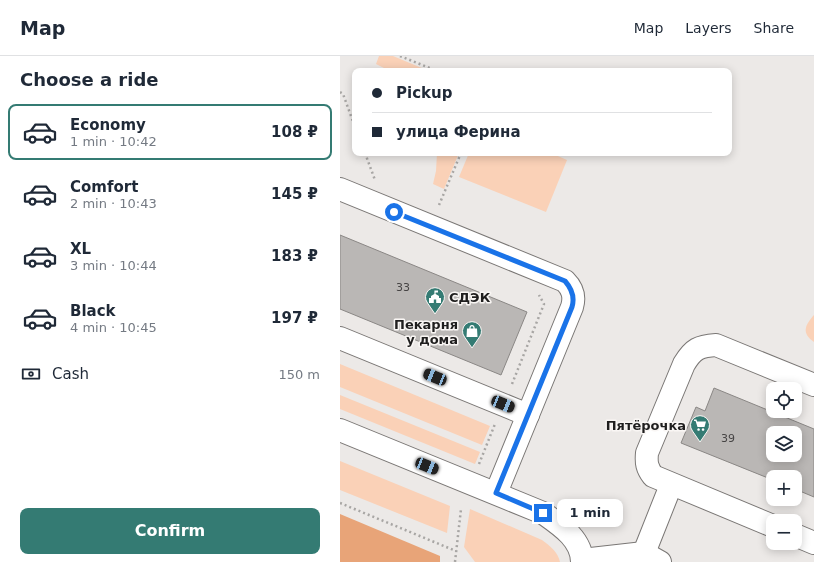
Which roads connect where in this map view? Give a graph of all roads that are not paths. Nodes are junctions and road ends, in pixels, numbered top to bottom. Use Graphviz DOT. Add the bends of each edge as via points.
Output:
graph roads {
  1 [pos="340,189"];
  2 [pos="340,338"];
  3 [pos="814,385"];
  4 [pos="528,415"];
  5 [pos="340,430"];
  6 [pos="672,484"];
  7 [pos="496,493"];
  8 [pos="766,523"];
  9 [pos="802,538"];
  10 [pos="814,543"];
  11 [pos="652,557"];
  12 [pos="582,561"];
  1 -- 4 [label="street" via="565,281 572,290 574,301"];
  2 -- 4 [label="street"];
  3 -- 6 [label="street" via="716,345 696,349 684,364 647,453 648,470 653,476"];
  4 -- 7 [label="street"];
  5 -- 7 [label="street"];
  6 -- 8 [label="street"];
  6 -- 11 [label="street"];
  7 -- 12 [label="street" via="543,513 564,528 577,544"];
  9 -- 10 [label="street"];
  11 -- 12 [label="street"];
}
